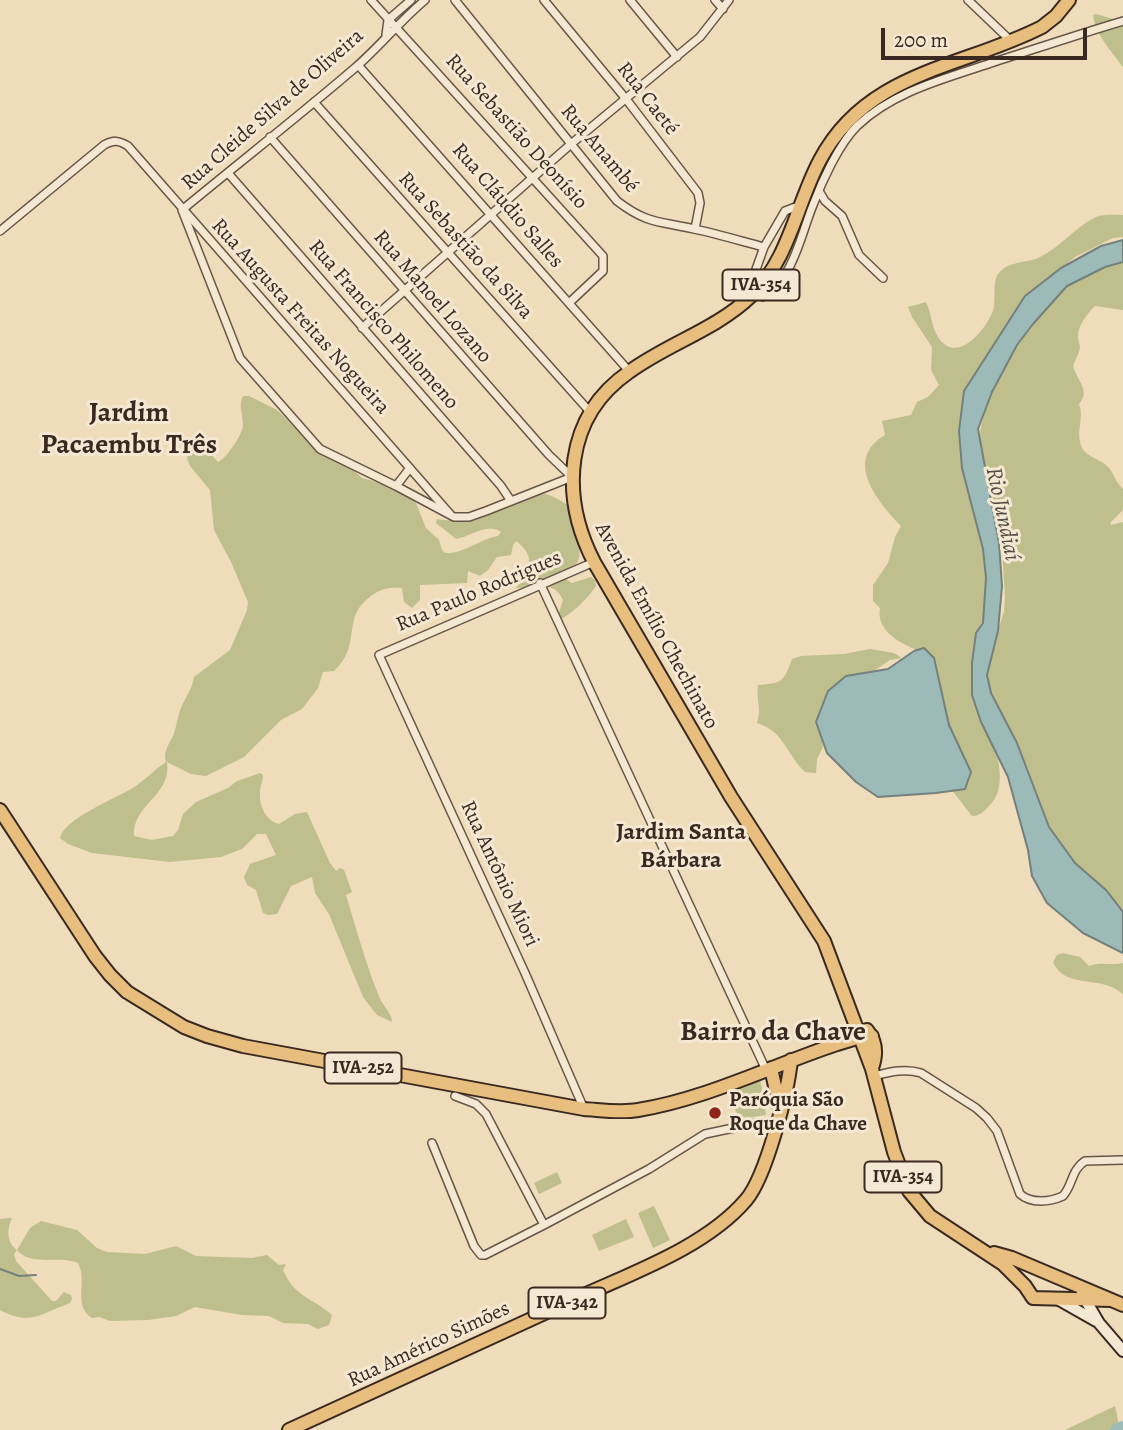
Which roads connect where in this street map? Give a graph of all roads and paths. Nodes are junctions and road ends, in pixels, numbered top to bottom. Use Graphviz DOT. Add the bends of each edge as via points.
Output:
graph roads {
  1 [pos="371,0"];
  2 [pos="411,0"];
  3 [pos="425,0"];
  4 [pos="455,0"];
  5 [pos="544,0"];
  6 [pos="630,0"];
  7 [pos="715,0"];
  8 [pos="729,0"];
  9 [pos="968,0"];
  10 [pos="1069,0"];
  11 [pos="723,9"];
  12 [pos="388,20"];
  13 [pos="1123,21"];
  14 [pos="396,27"];
  15 [pos="386,35"];
  16 [pos="1027,35"];
  17 [pos="1011,41"];
  18 [pos="1042,46"];
  19 [pos="677,57"];
  20 [pos="358,65"];
  21 [pos="626,99"];
  22 [pos="314,102"];
  23 [pos="270,137"];
  24 [pos="571,144"];
  25 [pos="228,173"];
  26 [pos="534,178"];
  27 [pos="819,191"];
  28 [pos="802,205"];
  29 [pos="182,211"];
  30 [pos="491,215"];
  31 [pos="695,229"];
  32 [pos="0,231"];
  33 [pos="764,247"];
  34 [pos="448,252"];
  35 [pos="883,278"];
  36 [pos="756,290"];
  37 [pos="403,291"];
  38 [pos="569,303"];
  39 [pos="733,310"];
  40 [pos="362,328"];
  41 [pos="629,372"];
  42 [pos="591,413"];
  43 [pos="410,468"];
  44 [pos="572,477"];
  45 [pos="396,486"];
  46 [pos="511,501"];
  47 [pos="454,517"];
  48 [pos="593,562"];
  49 [pos="540,583"];
  50 [pos="379,655"];
  51 [pos="0,810"];
  52 [pos="866,1036"];
  53 [pos="810,1053"];
  54 [pos="791,1060"];
  55 [pos="768,1069"];
  56 [pos="873,1072"];
  57 [pos="788,1085"];
  58 [pos="455,1096"];
  59 [pos="584,1109"];
  60 [pos="778,1116"];
  61 [pos="432,1143"];
  62 [pos="1123,1160"];
  63 [pos="544,1225"];
  64 [pos="985,1251"];
  65 [pos="1046,1273"];
  66 [pos="1025,1286"];
  67 [pos="1077,1286"];
  68 [pos="1042,1299"];
  69 [pos="1059,1300"];
  70 [pos="1086,1301"];
  71 [pos="1117,1302"];
  72 [pos="1099,1323"];
  73 [pos="1123,1351"];
  74 [pos="289,1430"];
  1 -- 12 [label="street, Rua Sebastião Deonísio"];
  2 -- 12 [label="street"];
  3 -- 14 [label="street, Rua Cleide Silva de Oliveira"];
  4 -- 24 [label="street, Rua Anambé"];
  5 -- 21 [label="street, Rua Caeté"];
  6 -- 19 [label="street"];
  7 -- 11 [label="street"];
  8 -- 11 [label="street"];
  9 -- 17 [label="street"];
  10 -- 16 [label="main road, Avenida Emílio Chechinato / IVA-354" via="1056,16"];
  11 -- 19 [label="street"];
  12 -- 14 [label="street, Rua Sebastião Deonísio"];
  12 -- 15 [label="street, Rua Cleide Silva de Oliveira"];
  13 -- 18 [label="street"];
  14 -- 15 [label="street, Rua Cleide Silva de Oliveira"];
  14 -- 26 [label="street, Rua Sebastião Deonísio"];
  15 -- 20 [label="street, Rua Cleide Silva de Oliveira"];
  16 -- 17 [label="main road, Avenida Emílio Chechinato / IVA-354"];
  16 -- 18 [label="street"];
  17 -- 28 [label="main road, Avenida Emílio Chechinato / IVA-354" via="928,70 874,98 837,133"];
  18 -- 27 [label="street" via="922,85 894,100 857,126"];
  19 -- 21 [label="street"];
  20 -- 22 [label="street, Rua Cleide Silva de Oliveira"];
  20 -- 30 [label="street, Rua Cláudio Salles"];
  21 -- 24 [label="street"];
  21 -- 31 [label="street, Rua Caeté" via="698,193"];
  22 -- 23 [label="street, Rua Cleide Silva de Oliveira"];
  22 -- 34 [label="street, Rua Sebastião da Silva"];
  23 -- 25 [label="street, Rua Cleide Silva de Oliveira"];
  23 -- 37 [label="street, Rua Manoel Lozano"];
  24 -- 26 [label="street"];
  24 -- 31 [label="street, Rua Anambé" via="617,201 635,215"];
  25 -- 29 [label="street, Rua Cleide Silva de Oliveira"];
  25 -- 40 [label="street, Rua Francisco Philomeno"];
  26 -- 30 [label="street"];
  26 -- 38 [label="street, Rua Sebastião Deonísio" via="603,256 603,271"];
  27 -- 35 [label="street" via="842,216 859,255"];
  27 -- 36 [label="street" via="780,282 764,297"];
  28 -- 33 [label="street" via="785,211"];
  28 -- 36 [label="main road, Avenida Emílio Chechinato / IVA-354" via="782,253"];
  29 -- 32 [label="street, Rua Augusta Freitas Nogueira" via="128,146 113,141"];
  29 -- 43 [label="street, Rua Augusta Freitas Nogueira"];
  29 -- 45 [label="street" via="240,358 320,449"];
  30 -- 34 [label="street"];
  30 -- 38 [label="street, Rua Cláudio Salles"];
  31 -- 33 [label="street, Rua Anambé"];
  33 -- 39 [label="street" via="750,286"];
  34 -- 37 [label="street"];
  34 -- 42 [label="street, Rua Sebastião da Silva"];
  36 -- 39 [label="main road, Avenida Emílio Chechinato / IVA-354"];
  37 -- 40 [label="street"];
  37 -- 44 [label="street, Rua Manoel Lozano"];
  38 -- 41 [label="street, Rua Cláudio Salles"];
  39 -- 41 [label="main road, Avenida Emílio Chechinato / IVA-354"];
  40 -- 46 [label="street, Rua Francisco Philomeno"];
  41 -- 42 [label="main road, Avenida Emílio Chechinato / IVA-354" via="610,387"];
  42 -- 44 [label="main road, Avenida Emílio Chechinato / IVA-354" via="578,443"];
  43 -- 45 [label="street"];
  43 -- 47 [label="street, Rua Augusta Freitas Nogueira"];
  44 -- 46 [label="street"];
  44 -- 48 [label="main road, Avenida Emílio Chechinato / IVA-354" via="575,516"];
  45 -- 47 [label="street"];
  46 -- 47 [label="street" via="469,517"];
  48 -- 49 [label="street, Rua Paulo Rodrigues"];
  48 -- 52 [label="main road, Avenida Emílio Chechinato / IVA-354" via="731,797 824,941 853,1018"];
  49 -- 50 [label="street, Rua Paulo Rodrigues"];
  49 -- 55 [label="street"];
  50 -- 59 [label="street, Rua Antônio Miori"];
  51 -- 59 [label="main road, IVA-252" via="110,975 127,992 184,1027 243,1046"];
  52 -- 53 [label="main road, IVA-252"];
  52 -- 56 [label="main road" via="876,1053"];
  53 -- 54 [label="main road, IVA-252"];
  53 -- 57 [label="main road"];
  54 -- 55 [label="main road, IVA-252"];
  54 -- 57 [label="main road, Rua Américo Simões"];
  55 -- 59 [label="main road, IVA-252" via="635,1111"];
  55 -- 60 [label="main road"];
  56 -- 62 [label="street" via="921,1073 975,1108 997,1131 1020,1194 1028,1200 1063,1196 1085,1161"];
  56 -- 64 [label="main road, IVA-354" via="909,1191 930,1216"];
  57 -- 60 [label="main road, Rua Américo Simões"];
  58 -- 63 [label="street" via="477,1104 486,1114"];
  60 -- 63 [label="street" via="705,1134"];
  60 -- 74 [label="main road, Rua Américo Simões / IVA-342" via="767,1158 748,1199 714,1229 631,1273"];
  61 -- 63 [label="street" via="481,1255"];
  64 -- 65 [label="main road, IVA-354"];
  64 -- 66 [label="main road, IVA-354"];
  65 -- 66 [label="main road" via="1027,1276"];
  65 -- 67 [label="main road"];
  65 -- 68 [label="main road" via="1053,1290"];
  66 -- 68 [label="main road" via="1029,1294"];
  67 -- 70 [label="main road"];
  67 -- 71 [label="main road"];
  68 -- 69 [label="main road"];
  69 -- 70 [label="main road"];
  69 -- 72 [label="main road"];
  70 -- 71 [label="main road"];
  70 -- 72 [label="main road"];
  72 -- 73 [label="main road"];
}
